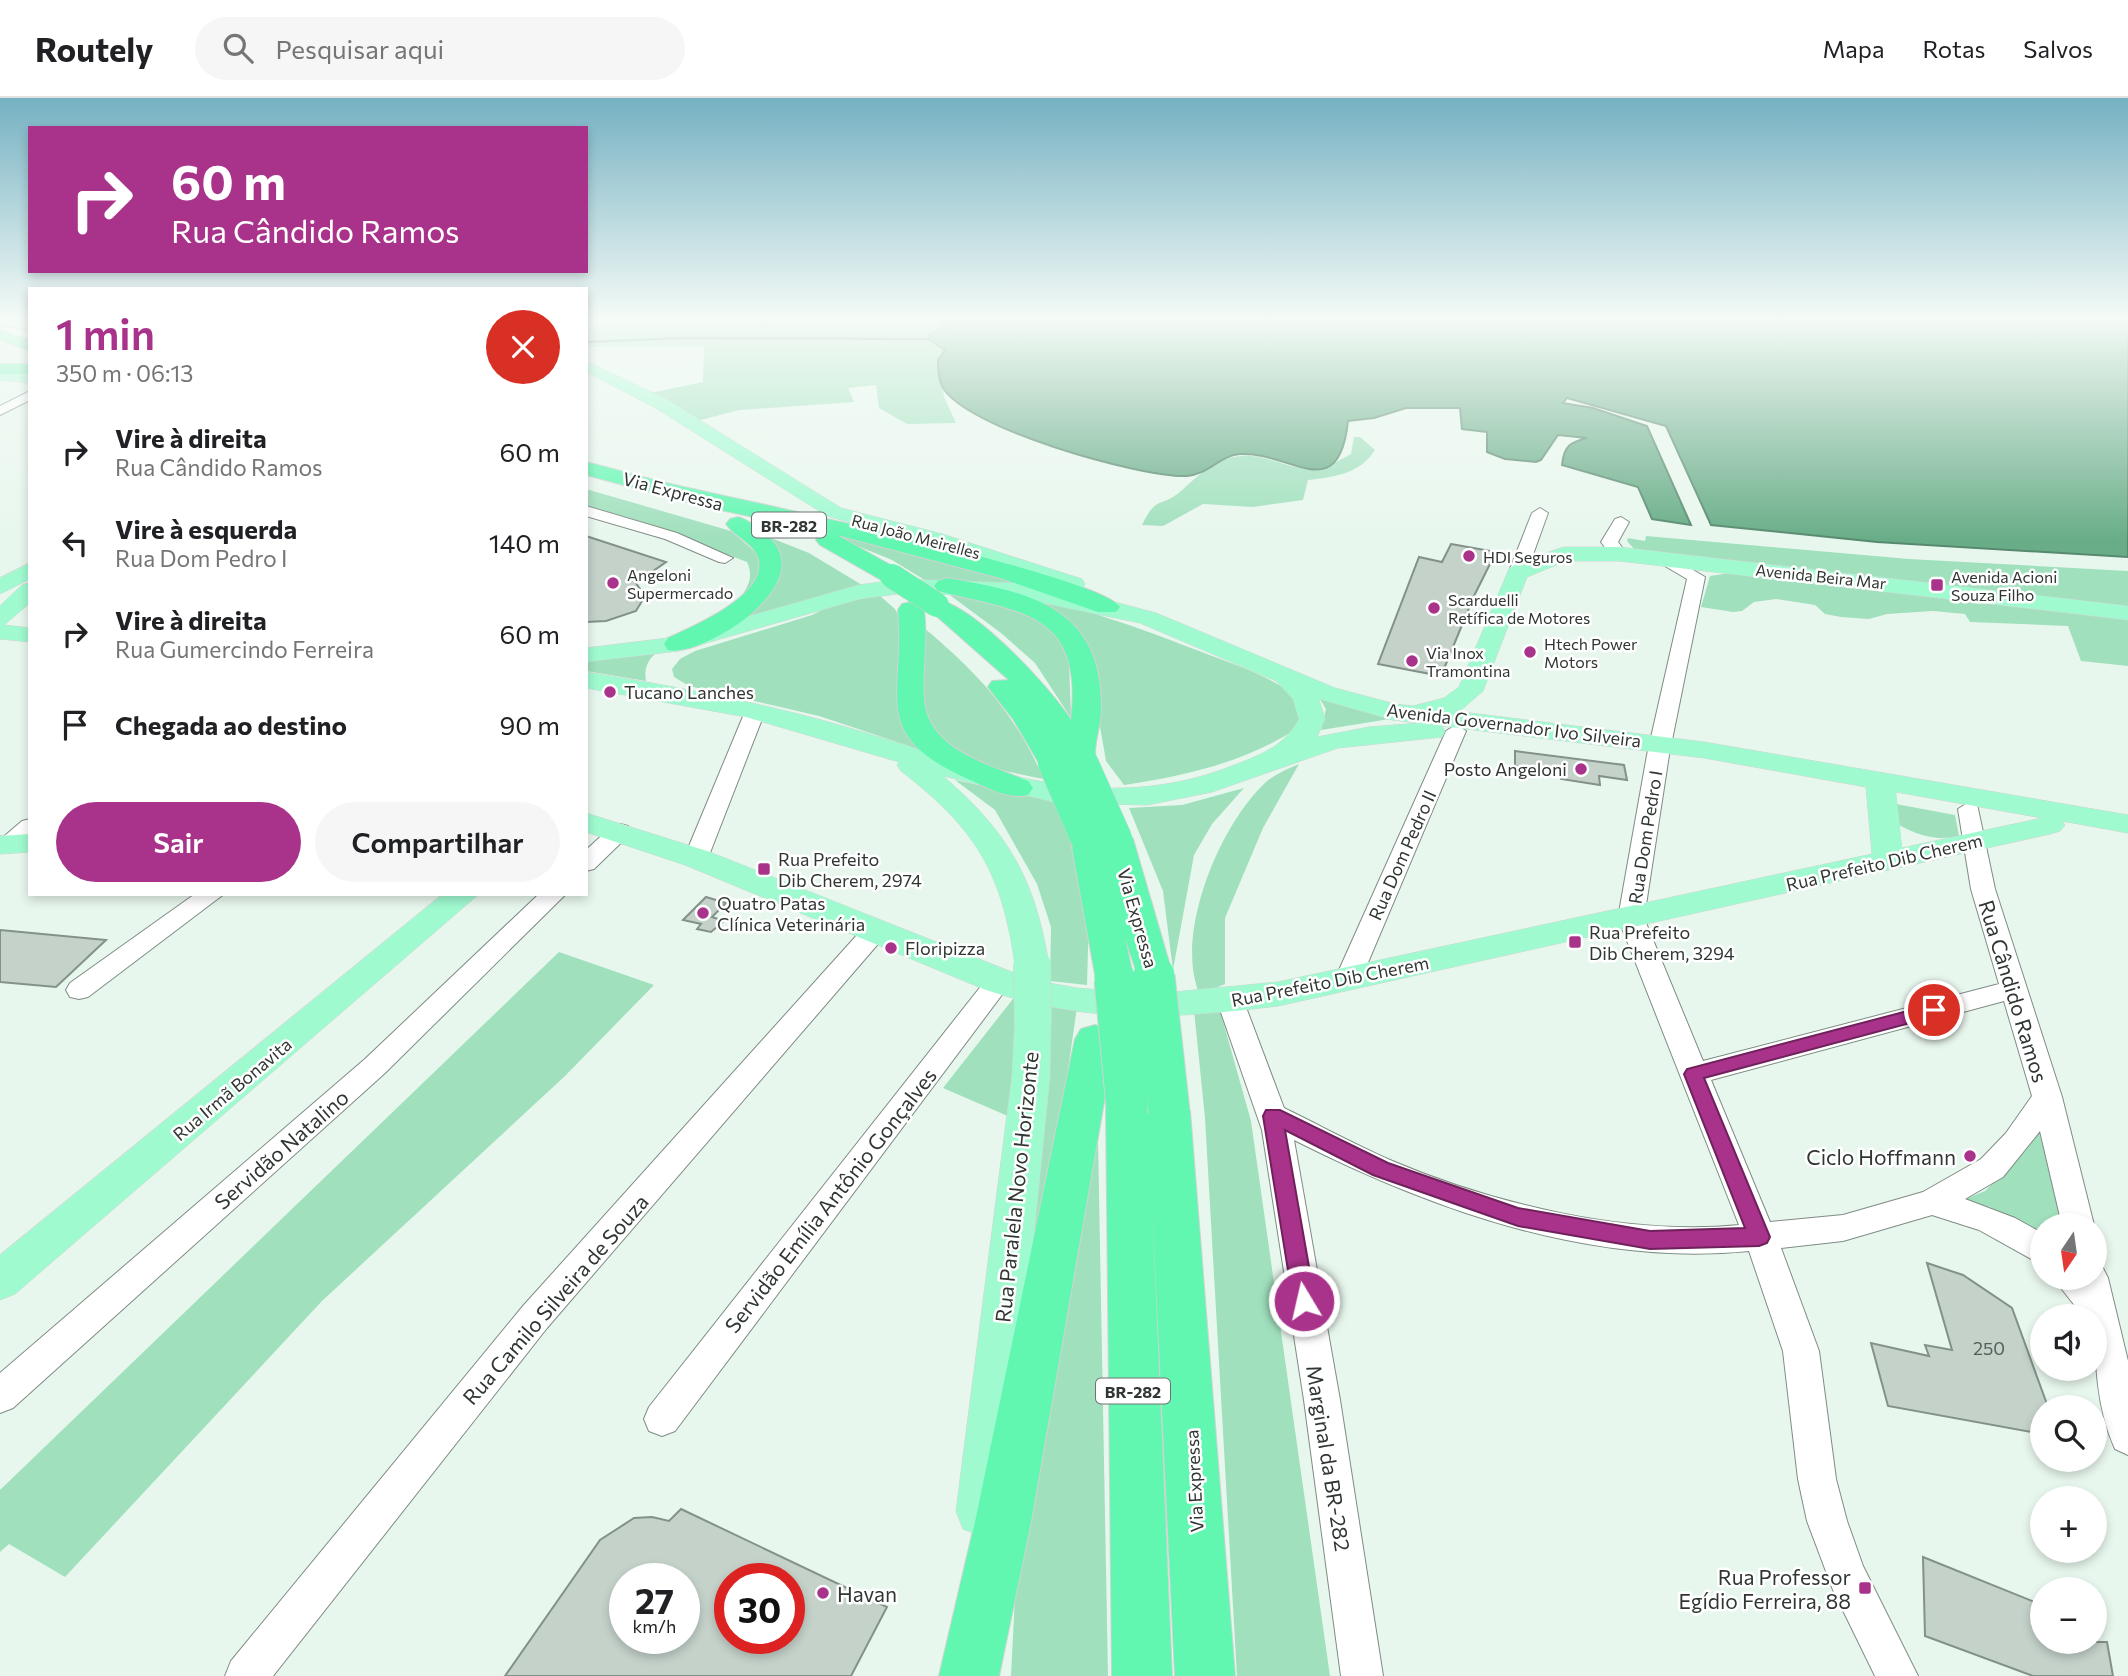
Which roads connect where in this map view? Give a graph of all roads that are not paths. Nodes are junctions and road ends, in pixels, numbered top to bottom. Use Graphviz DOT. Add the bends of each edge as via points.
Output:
graph roads {
  1 [pos="640,393"];
  2 [pos="0,396"];
  3 [pos="28,396"];
  4 [pos="28,397"];
  5 [pos="0,411"];
  6 [pos="744,455"];
  7 [pos="588,469"];
  8 [pos="770,472"];
  9 [pos="588,482"];
  10 [pos="679,493"];
  11 [pos="588,512"];
  12 [pos="1540,513"];
  13 [pos="1621,522"];
  14 [pos="738,524"];
  15 [pos="1619,554"];
  16 [pos="725,558"];
  17 [pos="1666,559"];
  18 [pos="1526,564"];
  19 [pos="28,571"];
  20 [pos="882,579"];
  21 [pos="0,587"];
  22 [pos="28,593"];
  23 [pos="932,600"];
  24 [pos="1107,607"];
  25 [pos="2128,613"];
  26 [pos="12,616"];
  27 [pos="1148,618"];
  28 [pos="0,632"];
  29 [pos="28,635"];
  30 [pos="678,644"];
  31 [pos="28,645"];
  32 [pos="0,646"];
  33 [pos="588,654"];
  34 [pos="1282,676"];
  35 [pos="588,680"];
  36 [pos="665,692"];
  37 [pos="1371,706"];
  38 [pos="754,714"];
  39 [pos="1456,731"];
  40 [pos="1660,750"];
  41 [pos="889,751"];
  42 [pos="1273,760"];
  43 [pos="1072,761"];
  44 [pos="1881,786"];
  45 [pos="1017,788"];
  46 [pos="1969,809"];
  47 [pos="588,823"];
  48 [pos="2128,824"];
  49 [pos="2050,825"];
  50 [pos="1885,830"];
  51 [pos="620,831"];
  52 [pos="2128,840"];
  53 [pos="1102,841"];
  54 [pos="1973,842"];
  55 [pos="1940,849"];
  56 [pos="696,858"];
  57 [pos="588,861"];
  58 [pos="1888,861"];
  59 [pos="209,896"];
  60 [pos="461,896"];
  61 [pos="552,896"];
  62 [pos="1631,918"];
  63 [pos="875,931"];
  64 [pos="1109,979"];
  65 [pos="1348,979"];
  66 [pos="998,982"];
  67 [pos="2014,989"];
  68 [pos="79,990"];
  69 [pos="1231,1001"];
  70 [pos="1693,1074"];
  71 [pos="2047,1097"];
  72 [pos="1148,1109"];
  73 [pos="1273,1116"];
  74 [pos="1932,1202"];
  75 [pos="2075,1213"];
  76 [pos="1759,1237"];
  77 [pos="2030,1243"];
  78 [pos="0,1281"];
  79 [pos="2095,1293"];
  80 [pos="0,1396"];
  81 [pos="662,1419"];
  82 [pos="2128,1437"];
  83 [pos="246,1676"];
  84 [pos="964,1676"];
  85 [pos="970,1676"];
  86 [pos="1142,1676"];
  87 [pos="1205,1676"];
  88 [pos="1362,1676"];
  89 [pos="1897,1676"];
  1 -- 6 [label="main road, Rua João Meirelles"];
  2 -- 3 [label="street"];
  4 -- 5 [label="street"];
  6 -- 8 [label="main road, Rua João Meirelles"];
  6 -- 8 [label="main road" via="746,461 736,471 741,477 762,479"];
  7 -- 10 [label="highway, Via Expressa / BR-282"];
  8 -- 27 [label="main road, Rua João Meirelles" via="834,512 1058,578"];
  9 -- 14 [label="highway, Via Expressa / BR-282"];
  10 -- 20 [label="highway, Via Expressa / BR-282" via="806,530 852,551"];
  10 -- 24 [label="highway" via="996,569 1066,589"];
  11 -- 16 [label="street" via="671,536"];
  12 -- 18 [label="street"];
  13 -- 15 [label="street" via="1609,542"];
  14 -- 20 [label="highway, Via Expressa / BR-282"];
  14 -- 30 [label="highway" via="764,545 773,572 765,587 738,610"];
  15 -- 17 [label="main road, Avenida Beira Mar"];
  15 -- 18 [label="main road, Avenida Beira Mar" via="1572,554"];
  17 -- 25 [label="main road, Avenida Beira Mar"];
  17 -- 40 [label="street, Rua Dom Pedro I" via="1696,577"];
  18 -- 37 [label="main road" via="1476,680 1463,699 1420,709"];
  19 -- 21 [label="main road"];
  20 -- 23 [label="highway, Via Expressa / BR-282"];
  22 -- 26 [label="main road"];
  23 -- 24 [label="main road, Avenida Governador Ivo Silveira" via="1014,590"];
  23 -- 30 [label="main road, Avenida Governador Ivo Silveira" via="904,586 858,592"];
  23 -- 43 [label="highway, Via Expressa / BR-282" via="954,640"];
  23 -- 43 [label="highway" via="1000,595 1048,616 1070,634 1087,691 1089,719"];
  23 -- 45 [label="highway" via="913,652 912,721 940,752"];
  24 -- 27 [label="main road, Avenida Governador Ivo Silveira"];
  27 -- 34 [label="main road, Avenida Governador Ivo Silveira"];
  28 -- 29 [label="main road"];
  30 -- 33 [label="main road, Avenida Governador Ivo Silveira"];
  30 -- 36 [label="main road" via="657,668 657,681"];
  31 -- 32 [label="main road"];
  34 -- 37 [label="main road, Avenida Governador Ivo Silveira"];
  34 -- 42 [label="main road" via="1305,696 1312,719 1301,741"];
  35 -- 36 [label="main road, Avenida Governador Ivo Silveira"];
  36 -- 38 [label="main road, Avenida Governador Ivo Silveira"];
  37 -- 40 [label="main road, Avenida Governador Ivo Silveira"];
  38 -- 41 [label="main road, Avenida Governador Ivo Silveira"];
  38 -- 56 [label="street"];
  39 -- 40 [label="main road, Avenida Governador Ivo Silveira"];
  39 -- 42 [label="main road, Avenida Governador Ivo Silveira" via="1365,736"];
  39 -- 65 [label="street, Rua Dom Pedro II"];
  40 -- 44 [label="main road, Avenida Governador Ivo Silveira"];
  40 -- 62 [label="street, Rua Dom Pedro I"];
  41 -- 45 [label="main road, Avenida Governador Ivo Silveira"];
  41 -- 84 [label="main road, Rua Paralela Novo Horizonte, bridge" via="931,782 976,825 1023,908 1032,965 1031,1076"];
  42 -- 45 [label="main road, Avenida Governador Ivo Silveira" via="1168,793 1090,797"];
  43 -- 53 [label="highway, Via Expressa / BR-282, bridge"];
  44 -- 46 [label="main road, Avenida Governador Ivo Silveira"];
  44 -- 48 [label="main road, Avenida Governador Ivo Silveira"];
  44 -- 50 [label="main road"];
  46 -- 49 [label="main road, Avenida Governador Ivo Silveira"];
  46 -- 54 [label="street, Rua Cândido Ramos"];
  47 -- 51 [label="main road, Rua Prefeito Dib Cherem"];
  49 -- 52 [label="main road, Avenida Governador Ivo Silveira"];
  49 -- 54 [label="main road, Rua Prefeito Dib Cherem"];
  50 -- 55 [label="main road" via="1900,839"];
  50 -- 58 [label="main road"];
  51 -- 56 [label="main road, Rua Prefeito Dib Cherem"];
  51 -- 57 [label="street"];
  53 -- 64 [label="highway, Via Expressa / BR-282"];
  53 -- 72 [label="highway, Via Expressa / BR-282, bridge" via="1154,976"];
  54 -- 55 [label="main road, Rua Prefeito Dib Cherem"];
  54 -- 67 [label="street, Rua Cândido Ramos"];
  55 -- 58 [label="main road, Rua Prefeito Dib Cherem"];
  56 -- 63 [label="main road, Rua Prefeito Dib Cherem"];
  58 -- 62 [label="main road, Rua Prefeito Dib Cherem"];
  59 -- 68 [label="street"];
  60 -- 78 [label="main road, Rua Irmã Bonavita"];
  61 -- 80 [label="street, Servidão Natalino" via="366,1074"];
  62 -- 65 [label="main road, Rua Prefeito Dib Cherem"];
  62 -- 70 [label="street, Rua Dom Pedro I"];
  63 -- 66 [label="main road, Rua Prefeito Dib Cherem"];
  63 -- 83 [label="street, Rua Camilo Silveira de Souza" via="535,1317"];
  64 -- 72 [label="highway, Via Expressa / BR-282, bridge"];
  64 -- 85 [label="highway"];
  65 -- 69 [label="main road, Rua Prefeito Dib Cherem"];
  66 -- 69 [label="main road, Rua Prefeito Dib Cherem" via="1030,992 1120,1005"];
  66 -- 81 [label="street, Servidão Emília Antônio Gonçalves"];
  67 -- 70 [label="street"];
  67 -- 71 [label="street, Rua Cândido Ramos"];
  69 -- 73 [label="street"];
  70 -- 76 [label="street, Rua Dom Pedro I"];
  71 -- 74 [label="street, Rua Cândido Ramos" via="1992,1168"];
  71 -- 75 [label="street"];
  72 -- 86 [label="highway, Via Expressa / BR-282"];
  72 -- 87 [label="highway, Via Expressa / BR-282"];
  73 -- 76 [label="street, Rua Cândido Ramos" via="1380,1169 1518,1217 1650,1240"];
  73 -- 88 [label="street, Marginal da BR-282" via="1322,1400"];
  74 -- 76 [label="street, Rua Cândido Ramos" via="1843,1228"];
  74 -- 77 [label="street" via="1976,1214"];
  76 -- 89 [label="street, Rua Dom Pedro I" via="1801,1351 1827,1521 1847,1576"];
  79 -- 82 [label="street"];
}
